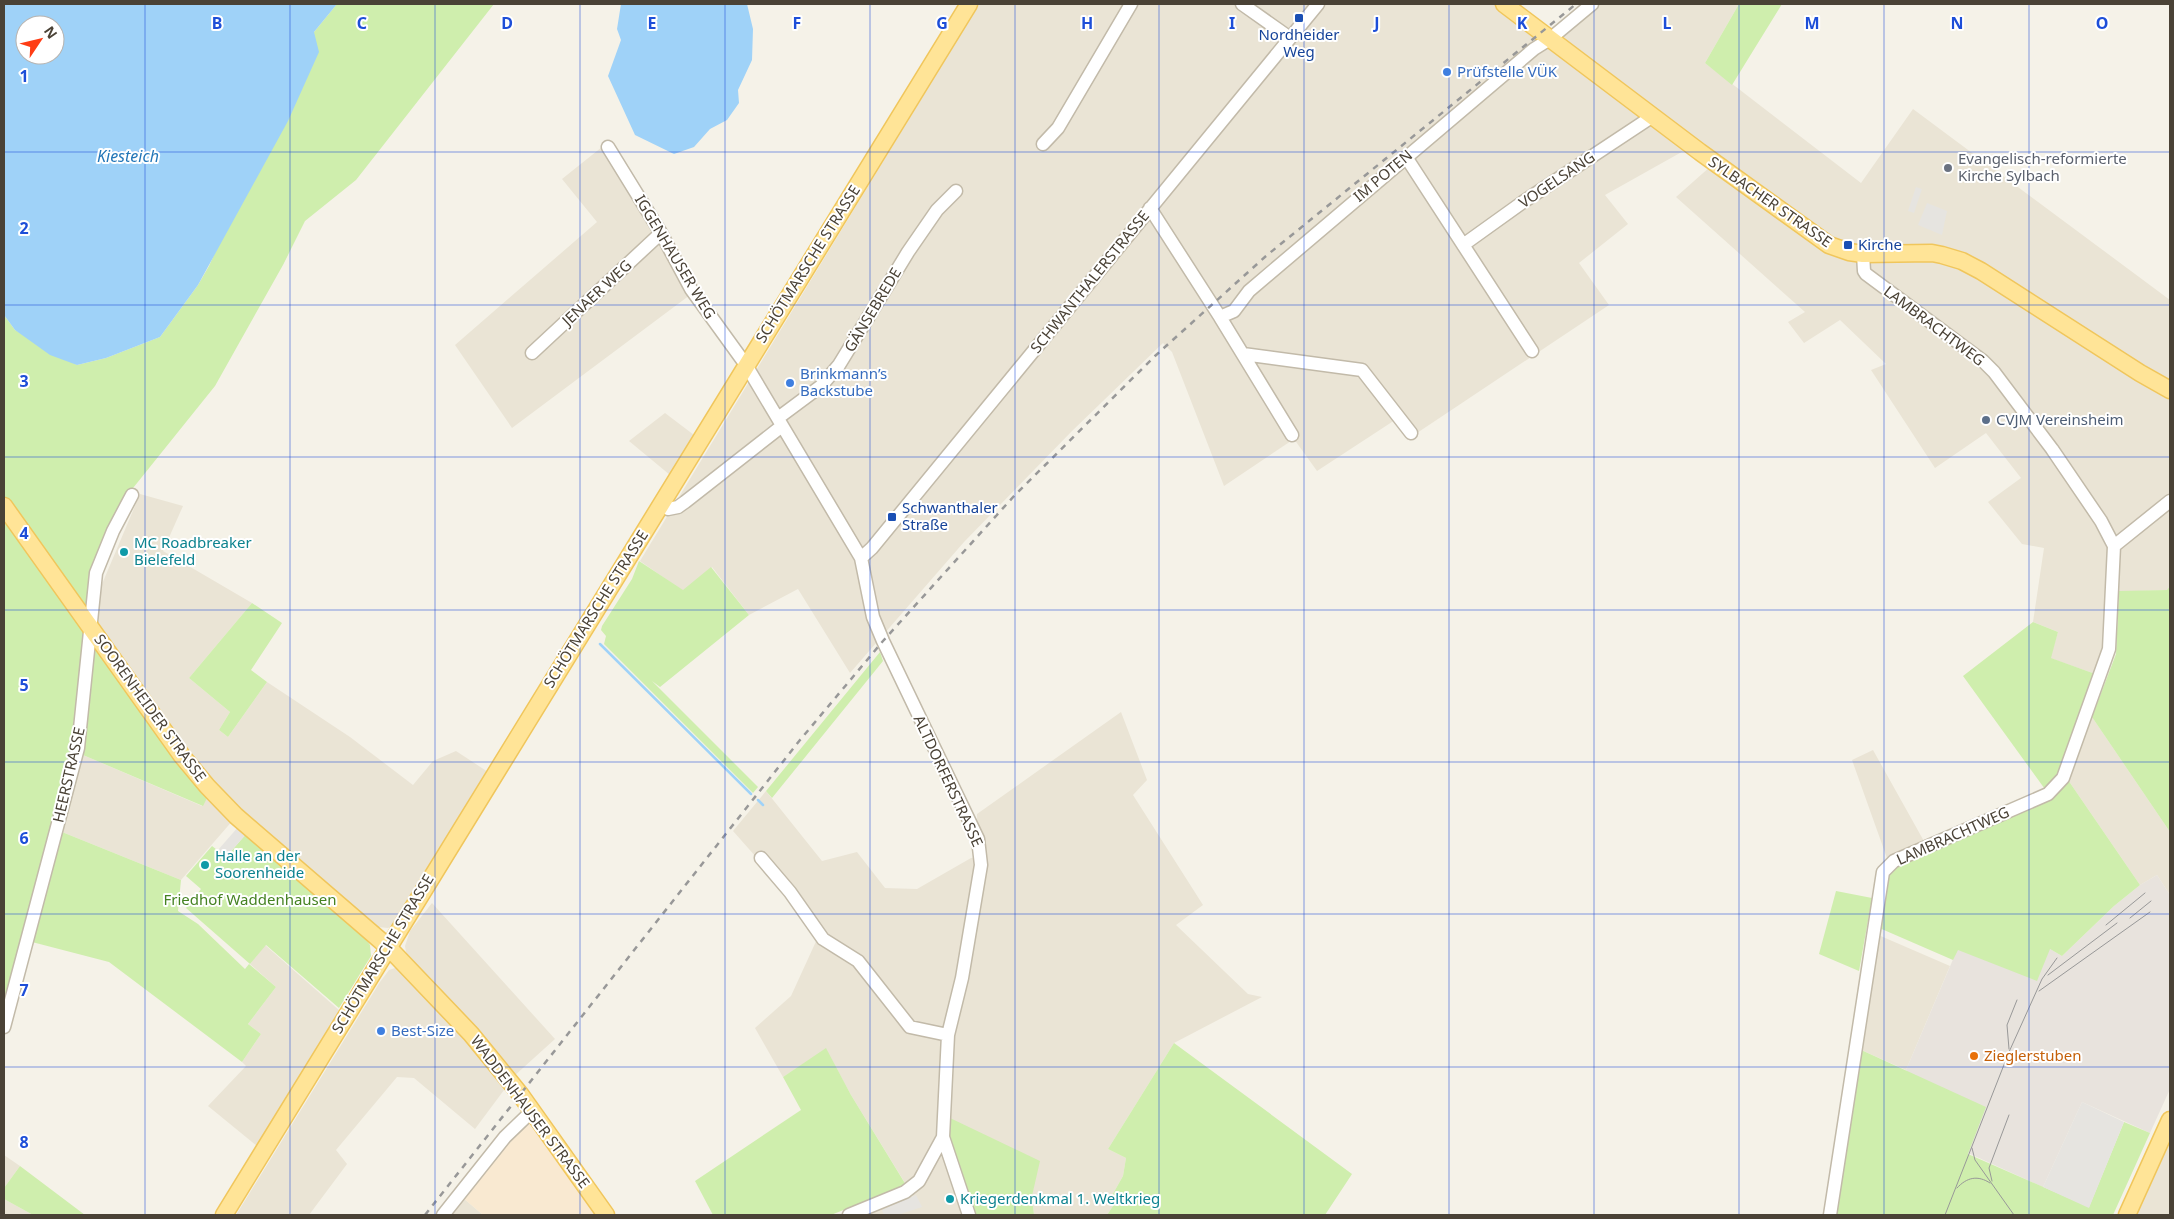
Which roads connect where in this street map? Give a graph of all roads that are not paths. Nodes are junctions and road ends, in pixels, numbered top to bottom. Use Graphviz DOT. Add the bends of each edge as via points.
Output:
graph roads {
  1 [pos="969,4"];
  2 [pos="1131,4"];
  3 [pos="1242,4"];
  4 [pos="1318,4"];
  5 [pos="1592,4"];
  6 [pos="1510,5"];
  7 [pos="1290,38"];
  8 [pos="1550,38"];
  9 [pos="1652,116"];
  10 [pos="1043,144"];
  11 [pos="608,147"];
  12 [pos="1406,157"];
  13 [pos="956,191"];
  14 [pos="1150,208"];
  15 [pos="661,233"];
  16 [pos="1463,245"];
  17 [pos="1864,254"];
  18 [pos="1220,317"];
  19 [pos="1532,351"];
  20 [pos="532,353"];
  21 [pos="1243,354"];
  22 [pos="746,365"];
  23 [pos="2170,390"];
  24 [pos="780,422"];
  25 [pos="1411,432"];
  26 [pos="1292,434"];
  27 [pos="132,495"];
  28 [pos="2170,501"];
  29 [pos="4,506"];
  30 [pos="668,509"];
  31 [pos="2114,546"];
  32 [pos="860,558"];
  33 [pos="92,627"];
  34 [pos="761,858"];
  35 [pos="388,947"];
  36 [pos="4,1028"];
  37 [pos="948,1035"];
  38 [pos="532,1111"];
  39 [pos="2170,1120"];
  40 [pos="943,1137"];
  41 [pos="224,1215"];
  42 [pos="443,1215"];
  43 [pos="606,1215"];
  44 [pos="849,1215"];
  45 [pos="969,1215"];
  46 [pos="1830,1215"];
  47 [pos="2127,1215"];
  1 -- 22 [label="main road, SCHÖTMARSCHE STRASSE"];
  2 -- 10 [label="street" via="1058,128"];
  3 -- 7 [label="street"];
  4 -- 7 [label="street, SCHWANTHALERSTRASSE"];
  5 -- 8 [label="street"];
  6 -- 8 [label="main road, SYLBACHER STRASSE"];
  7 -- 14 [label="street, SCHWANTHALERSTRASSE"];
  8 -- 9 [label="main road, SYLBACHER STRASSE"];
  8 -- 12 [label="street, IM POTEN"];
  9 -- 16 [label="street, VOGELSANG"];
  9 -- 17 [label="main road, SYLBACHER STRASSE" via="1822,241 1835,248"];
  11 -- 15 [label="street, IGGENHAUSER WEG"];
  12 -- 16 [label="street"];
  12 -- 18 [label="street, IM POTEN" via="1250,290 1234,311"];
  13 -- 24 [label="street, GÄNSEBREDE" via="937,210 908,252 839,365 821,386"];
  14 -- 18 [label="street"];
  14 -- 32 [label="street, SCHWANTHALERSTRASSE" via="872,548"];
  15 -- 20 [label="street, JENAER WEG"];
  15 -- 22 [label="street, IGGENHAUSER WEG" via="691,289"];
  16 -- 19 [label="street"];
  17 -- 23 [label="main road, SYLBACHER STRASSE" via="1932,253 1962,262"];
  17 -- 31 [label="street, LAMBRACHTWEG" via="1866,274 1994,372 2057,457 2101,521"];
  18 -- 21 [label="street"];
  21 -- 25 [label="street" via="1362,370"];
  21 -- 26 [label="street"];
  22 -- 24 [label="street, ALTDORFERSTRASSE"];
  22 -- 35 [label="main road, SCHÖTMARSCHE STRASSE"];
  24 -- 30 [label="street, GÄNSEBREDE" via="685,502"];
  24 -- 32 [label="street, ALTDORFERSTRASSE"];
  27 -- 33 [label="street, HEERSTRASSE" via="96,573"];
  28 -- 31 [label="street"];
  29 -- 33 [label="main road, SOORENHEIDER STRASSE"];
  31 -- 46 [label="street, LAMBRACHTWEG" via="2110,649 2063,778 2048,794 1894,861 1883,872"];
  32 -- 37 [label="street, ALTDORFERSTRASSE" via="873,617 981,851 962,978"];
  33 -- 35 [label="main road, SOORENHEIDER STRASSE" via="182,756 207,786 254,833"];
  33 -- 36 [label="street, HEERSTRASSE" via="78,748"];
  34 -- 37 [label="street" via="823,939 858,961 910,1027"];
  35 -- 38 [label="main road, WADDENHAUSER STRASSE" via="471,1034"];
  35 -- 41 [label="main road, SCHÖTMARSCHE STRASSE"];
  37 -- 40 [label="street, ALTDORFERSTRASSE"];
  38 -- 42 [label="street" via="504,1137"];
  38 -- 43 [label="main road, WADDENHAUSER STRASSE"];
  39 -- 47 [label="main road"];
  40 -- 44 [label="street, ALTDORFERSTRASSE" via="918,1181 905,1192"];
  40 -- 45 [label="street"];
}
